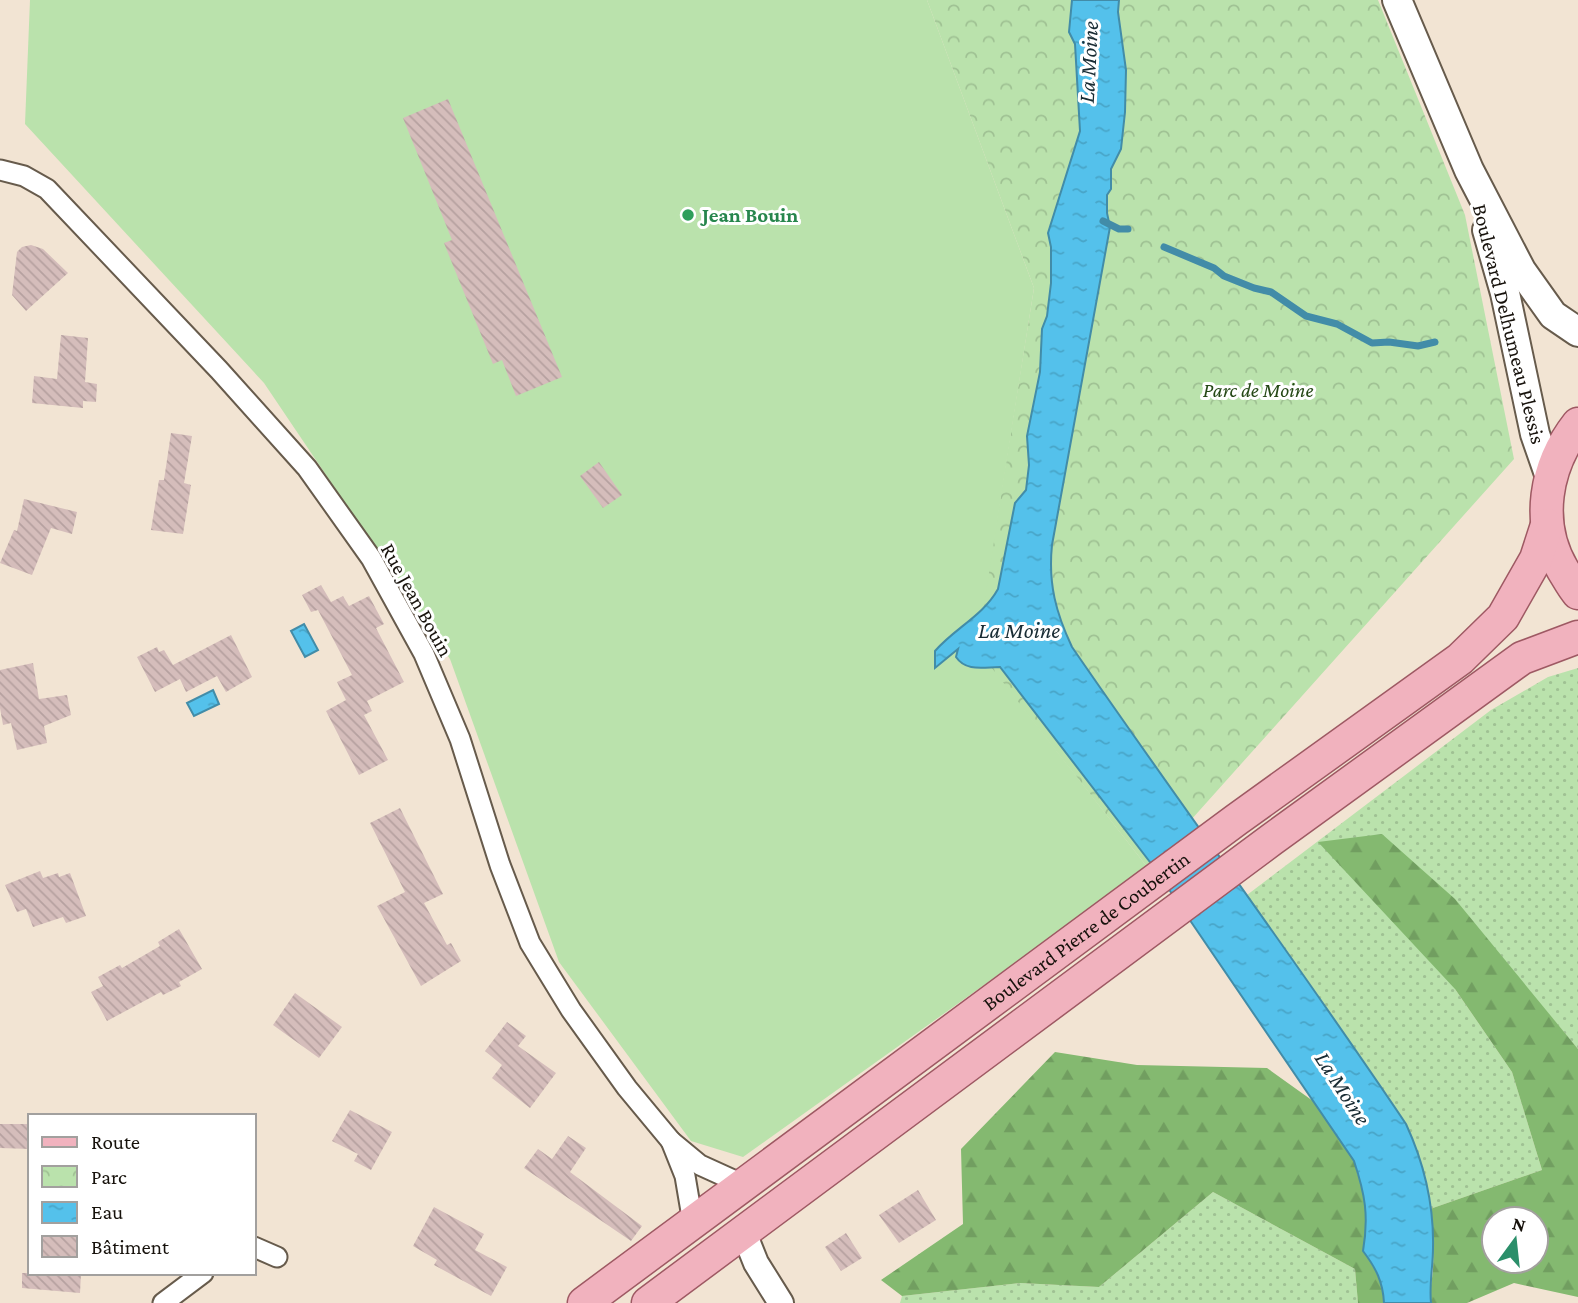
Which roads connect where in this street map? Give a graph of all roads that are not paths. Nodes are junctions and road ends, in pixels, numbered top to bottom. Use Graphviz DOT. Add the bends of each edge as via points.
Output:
graph roads {
  1 [pos="1397,0"];
  2 [pos="0,170"];
  3 [pos="1469,170"];
  4 [pos="1578,332"];
  5 [pos="1578,424"];
  6 [pos="1550,477"];
  7 [pos="1547,525"];
  8 [pos="1578,593"];
  9 [pos="1578,637"];
  10 [pos="671,1141"];
  11 [pos="744,1185"];
  12 [pos="693,1223"];
  13 [pos="744,1233"];
  14 [pos="256,1248"];
  15 [pos="277,1257"];
  16 [pos="200,1275"];
  17 [pos="163,1303"];
  18 [pos="584,1303"];
  19 [pos="648,1303"];
  20 [pos="780,1303"];
  1 -- 3 [label="main road, Boulevard Delhumeau Plessis"];
  2 -- 10 [label="street, Rue Jean Bouin" via="47,189 105,249 307,468 371,558 424,654 460,740 499,865 530,943 579,1021"];
  3 -- 4 [label="main road, Boulevard Delhumeau Plessis" via="1521,270 1553,315"];
  3 -- 6 [label="main road, Boulevard Delhumeau Plessis" via="1505,292 1535,434"];
  5 -- 6 [label="main road" via="1564,442"];
  6 -- 7 [label="main road"];
  7 -- 8 [label="main road" via="1556,558"];
  7 -- 11 [label="main road, Boulevard Pierre de Coubertin" via="1536,559 1503,617 1460,659"];
  9 -- 13 [label="main road, Boulevard Pierre de Coubertin" via="1522,658"];
  10 -- 11 [label="street, Rue Jean Bouin" via="700,1165"];
  10 -- 12 [label="street, Rue Jean Bouin" via="685,1176"];
  11 -- 12 [label="main road, Boulevard Pierre de Coubertin"];
  12 -- 18 [label="main road, Boulevard Pierre de Coubertin"];
  13 -- 19 [label="main road, Boulevard Pierre de Coubertin"];
  13 -- 20 [label="street"];
  14 -- 15 [label="street"];
  16 -- 17 [label="street"];
}
